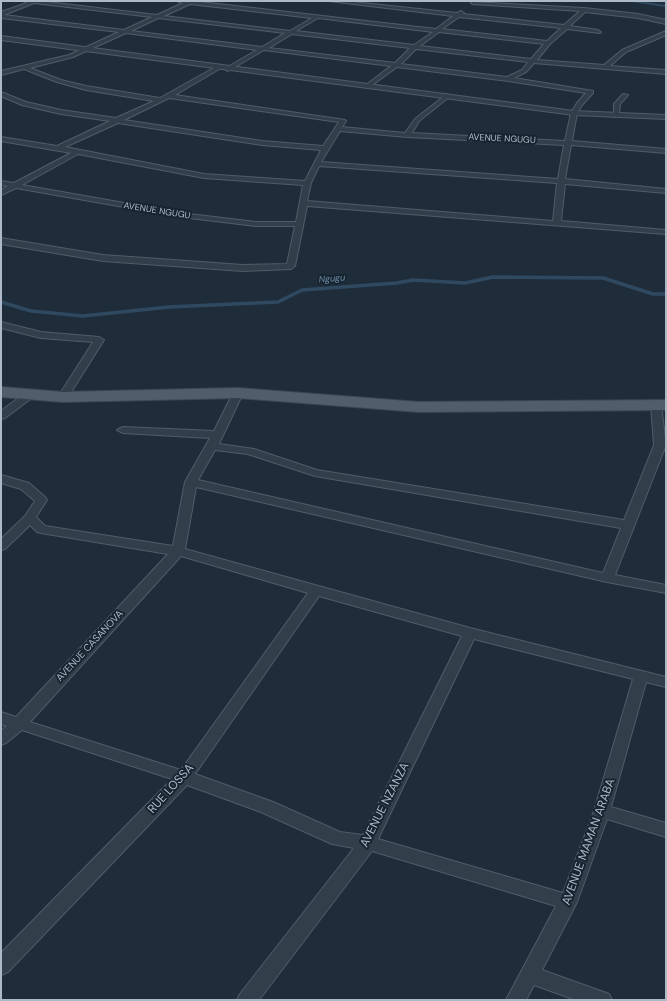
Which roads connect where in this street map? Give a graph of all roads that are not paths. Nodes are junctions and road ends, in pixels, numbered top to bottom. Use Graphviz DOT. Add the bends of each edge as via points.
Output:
graph roads {
  1 [pos="26,1"];
  2 [pos="35,1"];
  3 [pos="178,1"];
  4 [pos="331,1"];
  5 [pos="190,2"];
  6 [pos="343,2"];
  7 [pos="475,2"];
  8 [pos="584,10"];
  9 [pos="1,15"];
  10 [pos="458,15"];
  11 [pos="157,16"];
  12 [pos="317,17"];
  13 [pos="666,22"];
  14 [pos="565,26"];
  15 [pos="438,31"];
  16 [pos="125,32"];
  17 [pos="292,32"];
  18 [pos="598,32"];
  19 [pos="666,33"];
  20 [pos="1,38"];
  21 [pos="647,41"];
  22 [pos="548,43"];
  23 [pos="660,43"];
  24 [pos="414,48"];
  25 [pos="87,50"];
  26 [pos="262,50"];
  27 [pos="532,61"];
  28 [pos="395,66"];
  29 [pos="605,67"];
  30 [pos="26,68"];
  31 [pos="220,68"];
  32 [pos="228,69"];
  33 [pos="1,72"];
  34 [pos="666,72"];
  35 [pos="508,79"];
  36 [pos="368,86"];
  37 [pos="1,94"];
  38 [pos="625,95"];
  39 [pos="169,96"];
  40 [pos="447,96"];
  41 [pos="161,100"];
  42 [pos="574,113"];
  43 [pos="616,116"];
  44 [pos="666,117"];
  45 [pos="116,121"];
  46 [pos="337,129"];
  47 [pos="407,135"];
  48 [pos="1,139"];
  49 [pos="568,143"];
  50 [pos="58,148"];
  51 [pos="325,148"];
  52 [pos="666,151"];
  53 [pos="77,152"];
  54 [pos="318,164"];
  55 [pos="561,181"];
  56 [pos="1,183"];
  57 [pos="307,183"];
  58 [pos="15,186"];
  59 [pos="666,191"];
  60 [pos="1,193"];
  61 [pos="304,204"];
  62 [pos="299,224"];
  63 [pos="557,224"];
  64 [pos="666,232"];
  65 [pos="1,241"];
  66 [pos="1,325"];
  67 [pos="1,392"];
  68 [pos="238,393"];
  69 [pos="28,395"];
  70 [pos="63,397"];
  71 [pos="661,405"];
  72 [pos="1,416"];
  73 [pos="123,430"];
  74 [pos="218,435"];
  75 [pos="212,446"];
  76 [pos="1,479"];
  77 [pos="191,482"];
  78 [pos="30,518"];
  79 [pos="628,526"];
  80 [pos="1,546"];
  81 [pos="178,551"];
  82 [pos="607,578"];
  83 [pos="666,589"];
  84 [pos="316,591"];
  85 [pos="470,633"];
  86 [pos="641,675"];
  87 [pos="666,682"];
  88 [pos="1,718"];
  89 [pos="19,724"];
  90 [pos="1,739"];
  91 [pos="184,777"];
  92 [pos="602,811"];
  93 [pos="666,830"];
  94 [pos="368,843"];
  95 [pos="568,902"];
  96 [pos="1,966"];
  97 [pos="530,974"];
  98 [pos="247,1000"];
  99 [pos="516,1000"];
  100 [pos="602,1000"];
  1 -- 2 [label="street"];
  2 -- 9 [label="street"];
  2 -- 11 [label="street"];
  3 -- 5 [label="street"];
  4 -- 6 [label="street"];
  5 -- 11 [label="street"];
  5 -- 12 [label="street"];
  6 -- 10 [label="street"];
  6 -- 12 [label="street"];
  7 -- 8 [label="street"];
  7 -- 10 [label="street"];
  8 -- 13 [label="street"];
  8 -- 14 [label="street"];
  9 -- 16 [label="street"];
  10 -- 14 [label="street"];
  10 -- 15 [label="street"];
  11 -- 16 [label="street"];
  11 -- 17 [label="street"];
  12 -- 15 [label="street"];
  12 -- 17 [label="street"];
  14 -- 18 [label="street"];
  14 -- 22 [label="street"];
  15 -- 22 [label="street"];
  15 -- 24 [label="street"];
  16 -- 25 [label="street"];
  16 -- 26 [label="street"];
  17 -- 24 [label="street"];
  17 -- 26 [label="street"];
  19 -- 21 [label="street"];
  20 -- 25 [label="street"];
  21 -- 23 [label="street"];
  21 -- 29 [label="street" via="624,51"];
  22 -- 27 [label="street"];
  24 -- 27 [label="street"];
  24 -- 28 [label="street"];
  25 -- 30 [label="street"];
  25 -- 31 [label="street"];
  26 -- 28 [label="street"];
  26 -- 32 [label="street"];
  27 -- 29 [label="street"];
  27 -- 35 [label="street" via="524,70"];
  28 -- 35 [label="street"];
  28 -- 36 [label="street"];
  29 -- 34 [label="street"];
  30 -- 33 [label="street"];
  30 -- 41 [label="street" via="86,88"];
  31 -- 32 [label="street"];
  31 -- 39 [label="street"];
  32 -- 36 [label="street"];
  35 -- 42 [label="street" via="591,92"];
  36 -- 40 [label="street"];
  37 -- 45 [label="street" via="24,104"];
  38 -- 43 [label="street" via="617,104"];
  39 -- 41 [label="street"];
  39 -- 46 [label="street" via="343,121"];
  40 -- 42 [label="street"];
  40 -- 47 [label="street" via="417,120"];
  41 -- 45 [label="street"];
  42 -- 43 [label="street"];
  42 -- 49 [label="street"];
  43 -- 44 [label="street"];
  45 -- 50 [label="street"];
  45 -- 51 [label="street" via="262,143"];
  46 -- 47 [label="street, AVENUE NGUGU"];
  46 -- 51 [label="street"];
  47 -- 49 [label="street, AVENUE NGUGU"];
  48 -- 50 [label="street"];
  49 -- 52 [label="street, AVENUE NGUGU"];
  49 -- 55 [label="street"];
  50 -- 53 [label="street"];
  51 -- 54 [label="street"];
  53 -- 57 [label="street" via="204,176"];
  53 -- 58 [label="street"];
  54 -- 55 [label="street"];
  54 -- 57 [label="street"];
  55 -- 59 [label="street"];
  55 -- 63 [label="street"];
  56 -- 58 [label="street, AVENUE NGUGU"];
  57 -- 61 [label="street"];
  58 -- 60 [label="street"];
  58 -- 62 [label="street, AVENUE NGUGU" via="182,215 256,224"];
  61 -- 62 [label="street"];
  61 -- 63 [label="street"];
  62 -- 65 [label="street" via="291,266 243,268 103,258"];
  63 -- 64 [label="street"];
  66 -- 70 [label="street" via="41,335 99,340"];
  67 -- 69 [label="main road"];
  68 -- 70 [label="main road"];
  68 -- 71 [label="main road" via="419,407"];
  68 -- 74 [label="street"];
  69 -- 70 [label="main road"];
  69 -- 72 [label="street"];
  71 -- 79 [label="street" via="660,445"];
  73 -- 74 [label="street"];
  74 -- 75 [label="street"];
  75 -- 77 [label="street"];
  75 -- 79 [label="street" via="250,451 315,473"];
  76 -- 78 [label="street" via="25,486 41,500"];
  77 -- 81 [label="street"];
  77 -- 82 [label="street"];
  78 -- 80 [label="street"];
  78 -- 81 [label="street" via="41,529"];
  79 -- 82 [label="street"];
  81 -- 84 [label="street"];
  81 -- 89 [label="street, AVENUE CASANOVA"];
  82 -- 83 [label="street"];
  84 -- 85 [label="street"];
  84 -- 91 [label="street, RUE LOSSA"];
  85 -- 86 [label="street"];
  85 -- 94 [label="street, AVENUE NZANZA"];
  86 -- 87 [label="street"];
  86 -- 92 [label="street, AVENUE MAMAN ARABA"];
  88 -- 89 [label="street"];
  89 -- 90 [label="street, AVENUE CASANOVA"];
  89 -- 91 [label="street"];
  91 -- 94 [label="street" via="267,807 338,839"];
  91 -- 96 [label="street, RUE LOSSA"];
  92 -- 93 [label="street"];
  92 -- 95 [label="street, AVENUE MAMAN ARABA"];
  94 -- 95 [label="street"];
  94 -- 98 [label="street, AVENUE NZANZA"];
  95 -- 97 [label="street, AVENUE MAMAN ARABA"];
  97 -- 99 [label="street, AVENUE MAMAN ARABA"];
  97 -- 100 [label="street"];
}
